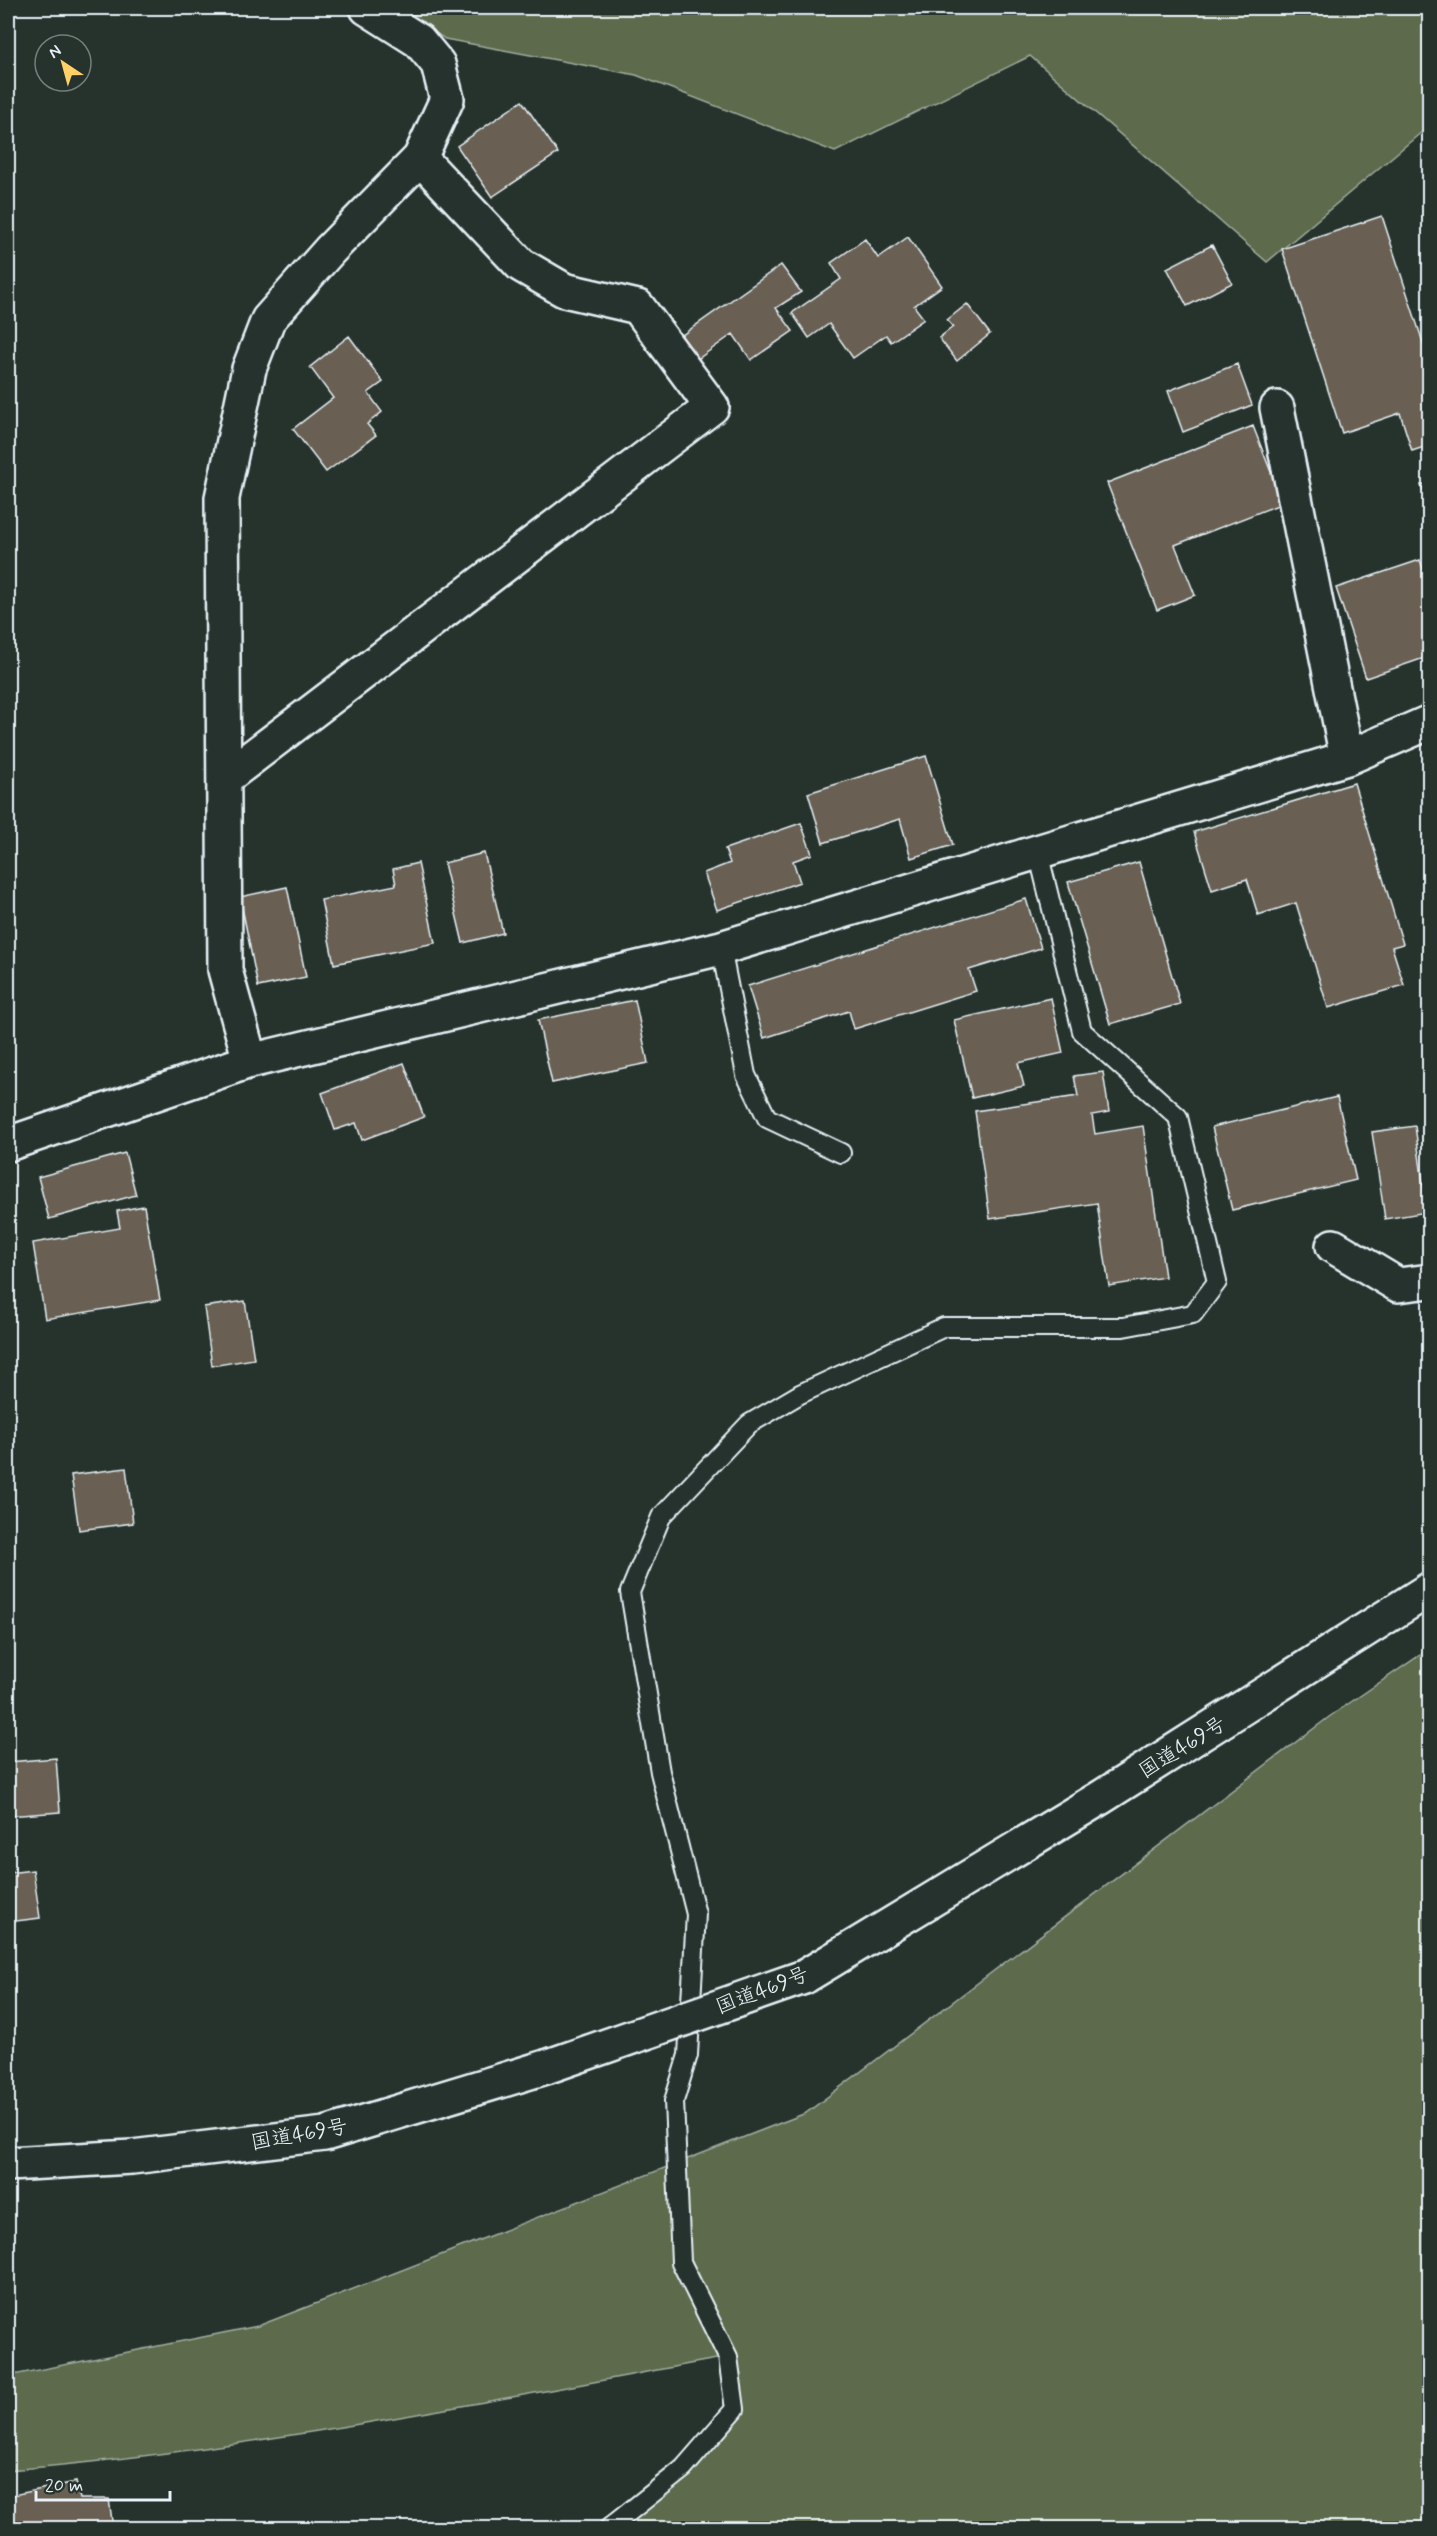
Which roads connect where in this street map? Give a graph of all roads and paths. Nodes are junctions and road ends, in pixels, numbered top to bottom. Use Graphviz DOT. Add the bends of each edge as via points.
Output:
graph roads {
  1 [pos="367,8"];
  2 [pos="420,158"];
  3 [pos="1277,408"];
  4 [pos="1430,722"];
  5 [pos="1347,758"];
  6 [pos="225,778"];
  7 [pos="1038,852"];
  8 [pos="721,948"];
  9 [pos="250,1061"];
  10 [pos="8,1144"];
  11 [pos="841,1153"];
  12 [pos="1333,1246"];
  13 [pos="1430,1281"];
  14 [pos="1430,1589"];
  15 [pos="8,2164"];
  16 [pos="609,2529"];
  1 -- 2 [label="main road" via="418,41 438,64 447,99"];
  2 -- 6 [label="main road" via="268,320 249,369 222,498"];
  2 -- 6 [label="main road" via="521,265 564,290 638,307 712,407"];
  3 -- 5 [label="main road"];
  4 -- 5 [label="main road"];
  5 -- 7 [label="main road"];
  6 -- 9 [label="main road" via="225,970"];
  7 -- 8 [label="main road"];
  7 -- 16 [label="lane" via="1082,1031 1178,1117 1217,1282 1194,1314 1123,1327 944,1327 800,1394 749,1424 661,1517 630,1592 660,1772 696,1914 688,2055 674,2101 681,2262 728,2357 735,2409 683,2469"];
  8 -- 9 [label="main road"];
  8 -- 11 [label="lane" via="746,1075 767,1118"];
  9 -- 10 [label="main road"];
  12 -- 13 [label="main road" via="1398,1285"];
  14 -- 15 [label="main road, 国道469号, bridge" via="1101,1798 804,1977 546,2067 325,2134 132,2157"];
}
